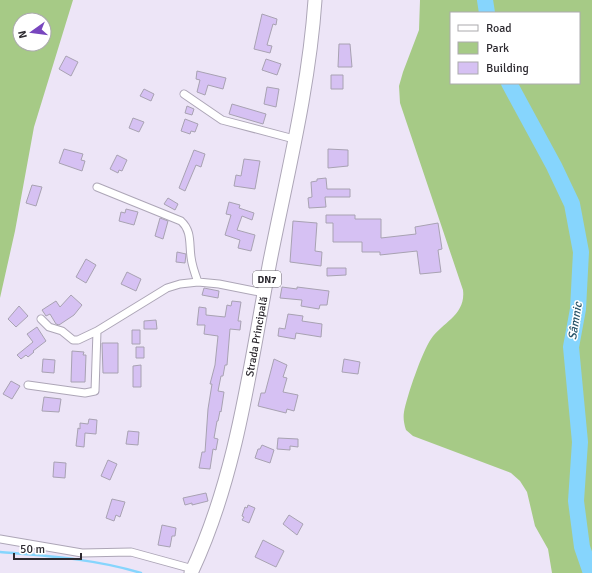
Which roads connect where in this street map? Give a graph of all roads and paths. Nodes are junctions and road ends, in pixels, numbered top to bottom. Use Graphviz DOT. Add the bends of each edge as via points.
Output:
graph roads {
  1 [pos="315,0"];
  2 [pos="184,94"];
  3 [pos="294,139"];
  4 [pos="97,186"];
  5 [pos="198,282"];
  6 [pos="264,293"];
  7 [pos="41,318"];
  8 [pos="98,331"];
  9 [pos="28,384"];
  10 [pos="0,539"];
  11 [pos="192,571"];
  1 -- 3 [label="highway, Strada Principală / DN7" via="310,49"];
  2 -- 3 [label="street" via="222,120"];
  3 -- 6 [label="highway, Strada Principală / DN7"];
  4 -- 5 [label="street" via="181,221 187,226 191,258"];
  5 -- 6 [label="street"];
  5 -- 8 [label="street" via="167,288"];
  6 -- 11 [label="highway, Strada Principală / DN7" via="228,473 214,518"];
  7 -- 8 [label="street" via="73,340"];
  8 -- 9 [label="street" via="95,391 85,393"];
  10 -- 11 [label="street" via="82,553 131,552"];
}
